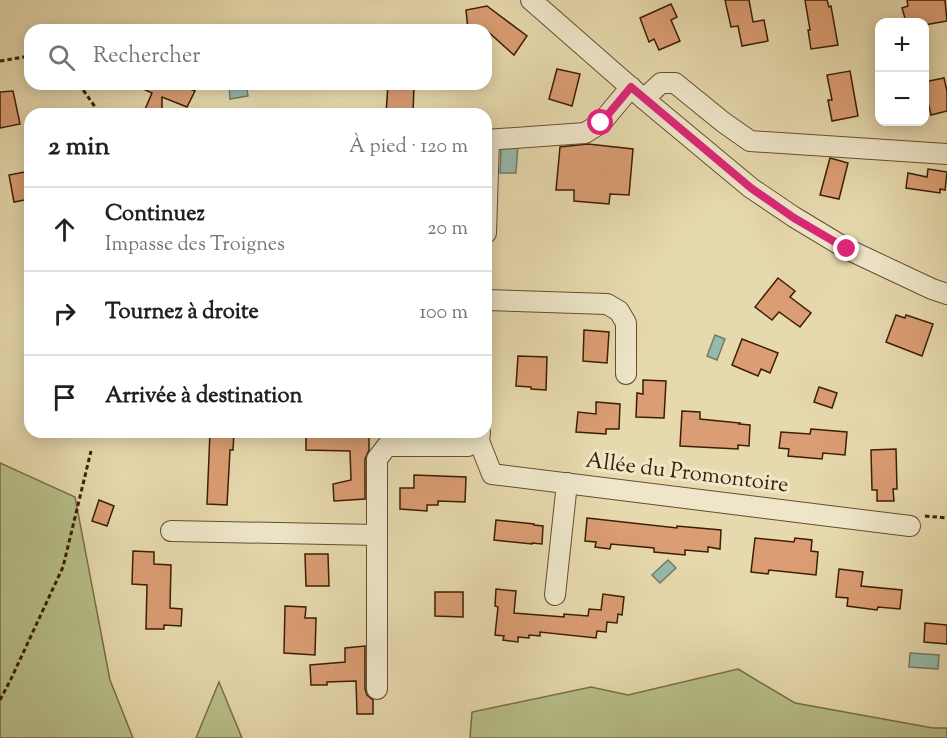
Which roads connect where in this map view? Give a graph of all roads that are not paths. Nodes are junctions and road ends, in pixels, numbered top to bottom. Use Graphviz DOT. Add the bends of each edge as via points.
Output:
graph roads {
  1 [pos="540,2"];
  2 [pos="638,93"];
  3 [pos="492,140"];
  4 [pos="947,154"];
  5 [pos="947,294"];
  6 [pos="492,300"];
  7 [pos="626,374"];
  8 [pos="478,438"];
  9 [pos="481,438"];
  10 [pos="567,483"];
  11 [pos="910,526"];
  12 [pos="171,531"];
  13 [pos="377,535"];
  14 [pos="555,595"];
  15 [pos="377,689"];
  1 -- 2 [label="street"];
  2 -- 3 [label="street" via="585,133"];
  2 -- 4 [label="street" via="661,83 675,83 750,141"];
  2 -- 5 [label="street" via="751,188 794,218 847,249"];
  6 -- 7 [label="street" via="608,304 626,322"];
  8 -- 13 [label="street" via="468,446 387,446 377,459"];
  9 -- 10 [label="street, Allée du Promontoire" via="492,474"];
  10 -- 11 [label="street, Allée du Promontoire"];
  10 -- 14 [label="street"];
  12 -- 13 [label="street"];
  13 -- 15 [label="street"];
}
